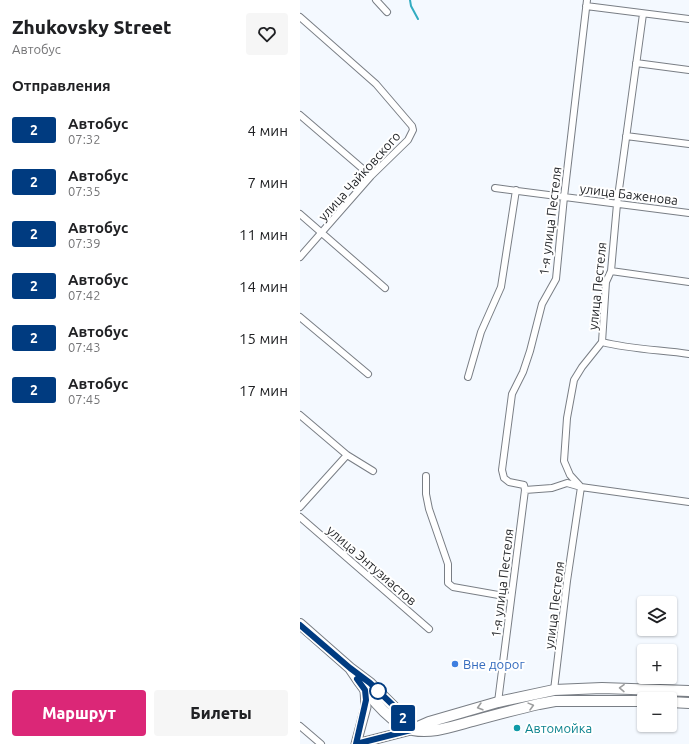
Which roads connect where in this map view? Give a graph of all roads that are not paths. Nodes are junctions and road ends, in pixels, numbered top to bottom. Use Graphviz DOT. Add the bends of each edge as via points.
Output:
graph roads {
  1 [pos="376,0"];
  2 [pos="587,3"];
  3 [pos="387,12"];
  4 [pos="643,14"];
  5 [pos="300,17"];
  6 [pos="689,20"];
  7 [pos="636,63"];
  8 [pos="689,70"];
  9 [pos="300,115"];
  10 [pos="626,136"];
  11 [pos="689,144"];
  12 [pos="371,176"];
  13 [pos="495,188"];
  14 [pos="516,190"];
  15 [pos="564,197"];
  16 [pos="616,204"];
  17 [pos="689,213"];
  18 [pos="300,214"];
  19 [pos="322,233"];
  20 [pos="300,257"];
  21 [pos="611,271"];
  22 [pos="689,282"];
  23 [pos="386,288"];
  24 [pos="300,317"];
  25 [pos="602,342"];
  26 [pos="689,354"];
  27 [pos="368,374"];
  28 [pos="468,377"];
  29 [pos="300,415"];
  30 [pos="347,455"];
  31 [pos="373,471"];
  32 [pos="426,476"];
  33 [pos="581,487"];
  34 [pos="525,490"];
  35 [pos="689,502"];
  36 [pos="300,508"];
  37 [pos="300,517"];
  38 [pos="510,597"];
  39 [pos="300,624"];
  40 [pos="429,629"];
  41 [pos="350,668"];
  42 [pos="365,690"];
  43 [pos="554,690"];
  44 [pos="689,691"];
  45 [pos="637,701"];
  46 [pos="498,702"];
  47 [pos="677,702"];
  48 [pos="689,702"];
  49 [pos="390,708"];
  50 [pos="429,722"];
  51 [pos="300,726"];
  52 [pos="411,730"];
  53 [pos="321,744"];
  54 [pos="356,744"];
  1 -- 3 [label="street"];
  2 -- 4 [label="street"];
  2 -- 15 [label="street, 1-я улица Пестеля"];
  4 -- 6 [label="street"];
  4 -- 7 [label="street, улица Пестеля"];
  5 -- 12 [label="street, улица Чайковского" via="376,84 412,126 413,130 408,140"];
  7 -- 8 [label="street"];
  7 -- 10 [label="street, улица Пестеля"];
  9 -- 12 [label="street"];
  10 -- 11 [label="street"];
  10 -- 16 [label="street, улица Пестеля"];
  12 -- 19 [label="street, улица Чайковского"];
  13 -- 14 [label="street, улица Баженова"];
  14 -- 15 [label="street, улица Баженова"];
  14 -- 28 [label="street" via="501,287 481,332"];
  15 -- 16 [label="street, улица Баженова"];
  15 -- 34 [label="street, 1-я улица Пестеля" via="556,279 542,304 535,334 510,404 502,470 504,478 509,482 524,485"];
  16 -- 17 [label="street, улица Баженова"];
  16 -- 21 [label="street, улица Пестеля"];
  18 -- 19 [label="street"];
  19 -- 20 [label="street, улица Чайковского"];
  19 -- 23 [label="street"];
  21 -- 22 [label="street"];
  21 -- 25 [label="street, улица Пестеля" via="606,282"];
  24 -- 27 [label="street"];
  25 -- 26 [label="street"];
  25 -- 33 [label="street, улица Пестеля" via="574,380 567,418 564,461 570,475"];
  29 -- 30 [label="street"];
  30 -- 31 [label="street"];
  30 -- 36 [label="street"];
  32 -- 38 [label="street" via="429,509 448,564 448,583 453,587"];
  33 -- 34 [label="street" via="567,483 552,488"];
  33 -- 35 [label="street"];
  33 -- 43 [label="street, улица Пестеля"];
  34 -- 38 [label="street, 1-я улица Пестеля"];
  37 -- 40 [label="street, улица Энтузиастов"];
  38 -- 46 [label="street, 1-я улица Пестеля"];
  39 -- 41 [label="main road"];
  41 -- 42 [label="main road"];
  41 -- 49 [label="main road" via="370,683"];
  42 -- 49 [label="main road"];
  42 -- 54 [label="main road" via="366,707"];
  44 -- 43 [label="main road, one-way" via="602,688"];
  43 -- 46 [label="main road"];
  52 -- 45 [label="main road, one-way" via="432,731 555,701"];
  46 -- 50 [label="main road, one-way"];
  47 -- 48 [label="main road"];
  49 -- 50 [label="main road" via="416,720"];
  49 -- 52 [label="main road"];
  49 -- 52 [label="main road" via="395,721"];
  50 -- 52 [label="main road"];
  51 -- 53 [label="street"];
  52 -- 54 [label="main road"];
}
